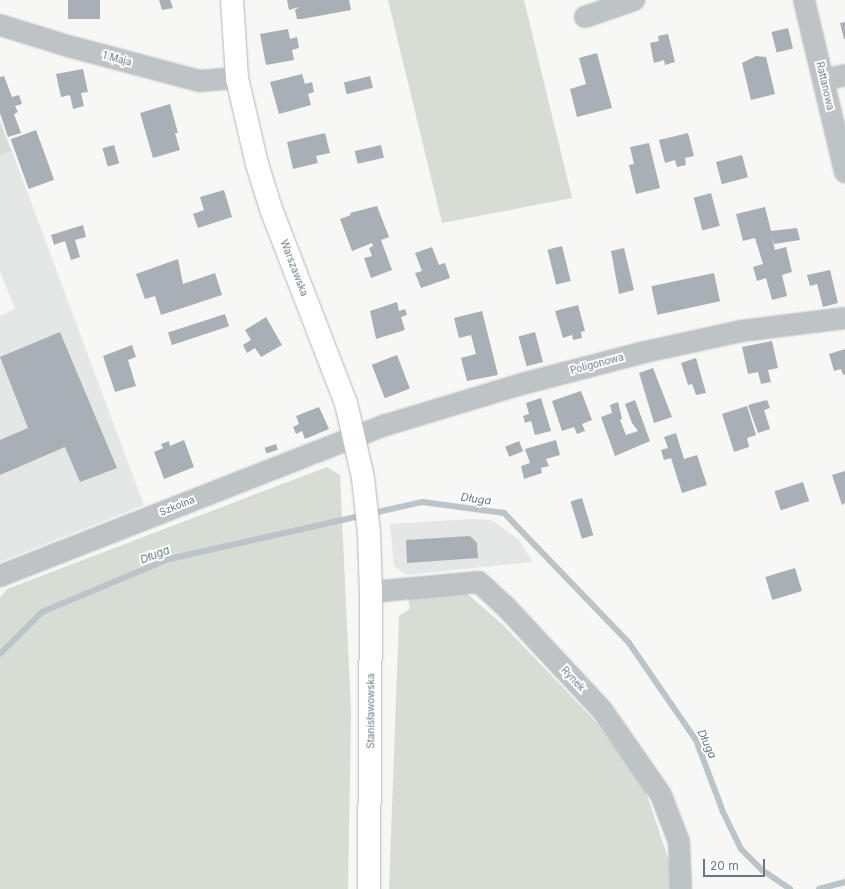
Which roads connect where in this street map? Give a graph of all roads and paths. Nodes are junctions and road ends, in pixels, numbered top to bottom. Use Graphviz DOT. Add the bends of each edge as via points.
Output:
graph roads {
  1 [pos="232,0"];
  2 [pos="634,0"];
  3 [pos="804,0"];
  4 [pos="584,17"];
  5 [pos="0,24"];
  6 [pos="845,75"];
  7 [pos="237,78"];
  8 [pos="824,80"];
  9 [pos="845,172"];
  10 [pos="845,318"];
  11 [pos="355,435"];
  12 [pos="369,533"];
  13 [pos="0,576"];
  14 [pos="371,592"];
  15 [pos="370,889"];
  16 [pos="682,889"];
  1 -- 7 [label="main road, Warszawska"];
  2 -- 4 [label="street"];
  3 -- 8 [label="street, Rattanowa"];
  5 -- 7 [label="street, 1 Maja" via="68,46 200,81"];
  6 -- 8 [label="street"];
  7 -- 11 [label="main road, Warszawska" via="247,126 271,209 346,403"];
  8 -- 9 [label="street, Rattanowa"];
  10 -- 11 [label="street, Poligonowa" via="741,331 645,352 522,384"];
  11 -- 12 [label="main road, Warszawska"];
  11 -- 13 [label="street, Szkolna"];
  12 -- 14 [label="main road, Stanisławowska"];
  14 -- 15 [label="main road, Stanisławowska"];
  14 -- 16 [label="street, Rynek" via="479,582 505,606 602,710 661,795 679,842"];
}
